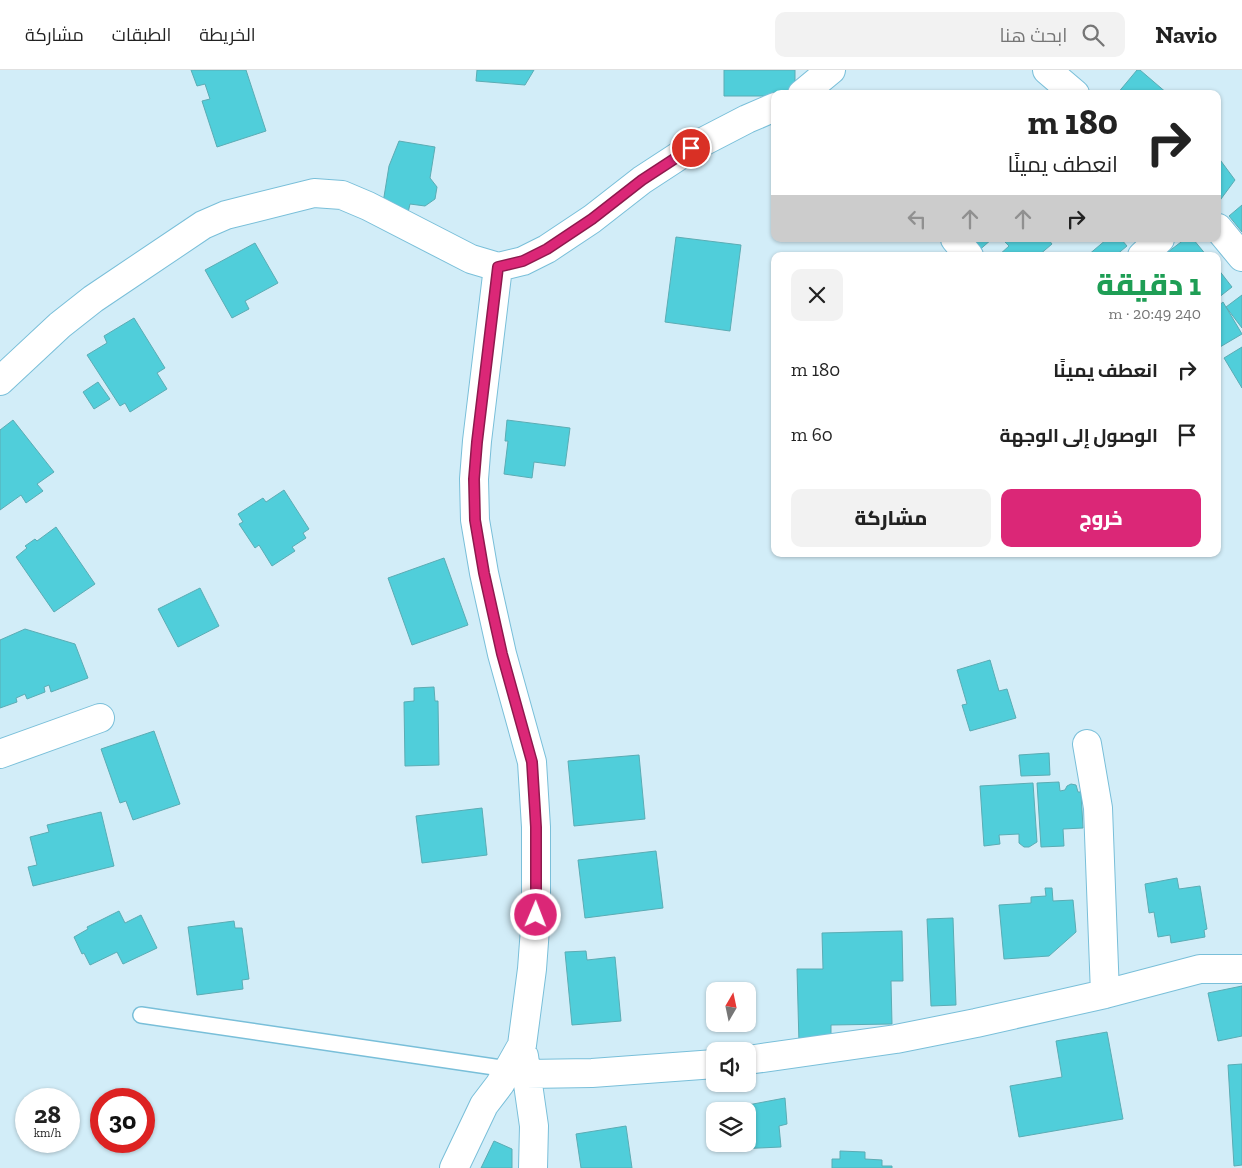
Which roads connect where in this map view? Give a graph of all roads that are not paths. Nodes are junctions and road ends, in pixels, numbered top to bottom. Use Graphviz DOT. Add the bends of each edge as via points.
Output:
graph roads {
  1 [pos="831,70"];
  2 [pos="1057,72"];
  3 [pos="807,90"];
  4 [pos="1073,90"];
  5 [pos="771,109"];
  6 [pos="1221,232"];
  7 [pos="958,242"];
  8 [pos="1157,242"];
  9 [pos="966,252"];
  10 [pos="1146,252"];
  11 [pos="1242,257"];
  12 [pos="498,267"];
  13 [pos="0,381"];
  14 [pos="100,718"];
  15 [pos="1087,744"];
  16 [pos="0,754"];
  17 [pos="1242,969"];
  18 [pos="1105,994"];
  19 [pos="142,1015"];
  20 [pos="756,1059"];
  21 [pos="706,1065"];
  22 [pos="517,1071"];
  23 [pos="454,1168"];
  24 [pos="534,1168"];
  1 -- 3 [label="street"];
  2 -- 4 [label="street"];
  5 -- 12 [label="street" via="691,148 547,249 523,261"];
  6 -- 11 [label="street"];
  7 -- 9 [label="street"];
  8 -- 10 [label="street"];
  12 -- 13 [label="street" via="471,259 342,195 314,193 289,198 203,224 60,325"];
  12 -- 22 [label="street" via="474,479 475,520 484,573 532,762 536,915 532,969"];
  14 -- 16 [label="street"];
  15 -- 18 [label="street" via="1098,808"];
  17 -- 18 [label="street" via="1200,969"];
  18 -- 20 [label="street" via="896,1039"];
  19 -- 22 [label="lane"];
  21 -- 22 [label="street" via="592,1073"];
  22 -- 23 [label="street" via="484,1105"];
  22 -- 24 [label="street" via="534,1126"];
}
